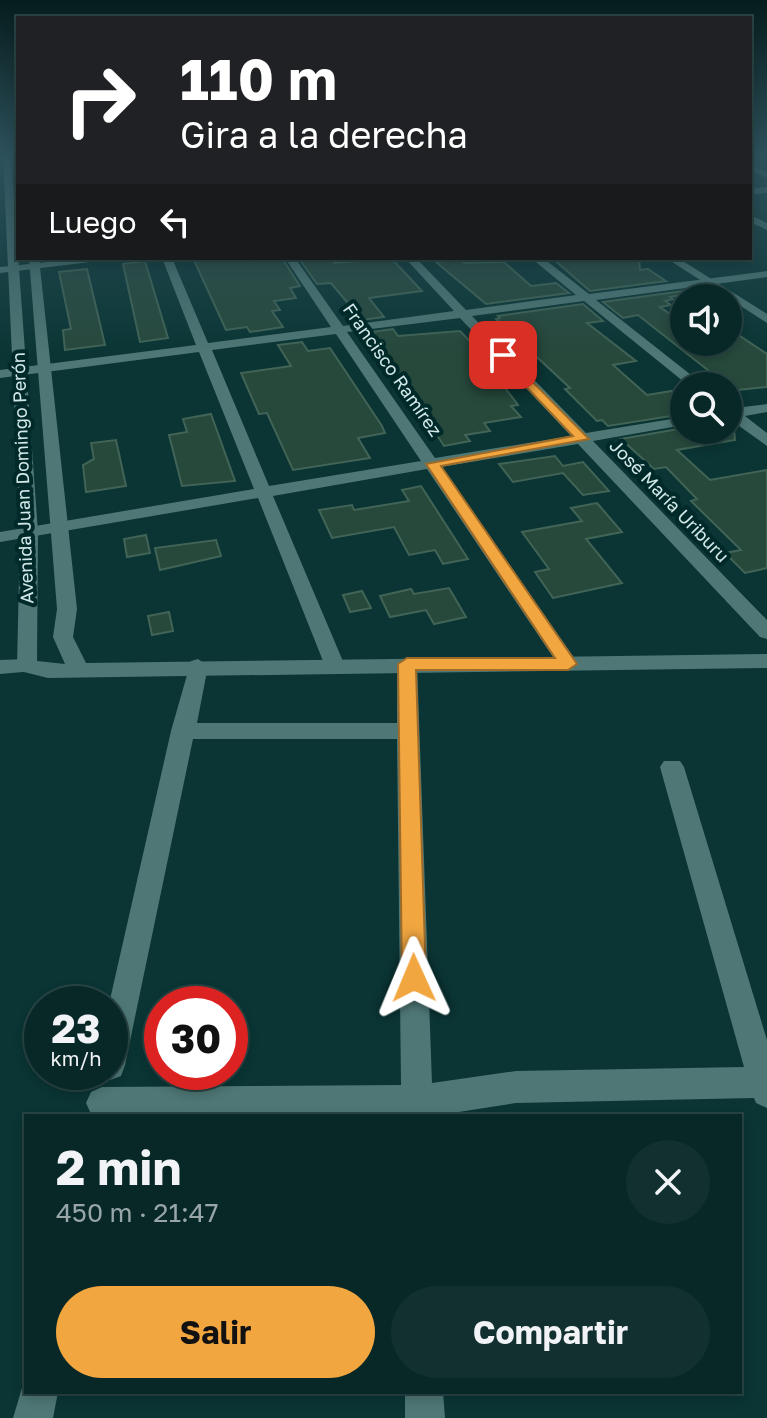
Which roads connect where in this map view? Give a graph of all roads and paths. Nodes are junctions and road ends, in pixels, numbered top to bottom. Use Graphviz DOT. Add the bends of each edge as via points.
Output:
graph roads {
  1 [pos="8,223"];
  2 [pos="76,260"];
  3 [pos="168,260"];
  4 [pos="291,260"];
  5 [pos="412,260"];
  6 [pos="538,260"];
  7 [pos="658,260"];
  8 [pos="674,260"];
  9 [pos="34,262"];
  10 [pos="7,270"];
  11 [pos="767,274"];
  12 [pos="708,282"];
  13 [pos="693,284"];
  14 [pos="670,287"];
  15 [pos="586,298"];
  16 [pos="463,314"];
  17 [pos="742,315"];
  18 [pos="767,319"];
  19 [pos="340,330"];
  20 [pos="767,331"];
  21 [pos="204,347"];
  22 [pos="44,368"];
  23 [pos="20,371"];
  24 [pos="680,372"];
  25 [pos="0,374"];
  26 [pos="767,408"];
  27 [pos="742,411"];
  28 [pos="742,422"];
  29 [pos="670,423"];
  30 [pos="582,439"];
  31 [pos="767,441"];
  32 [pos="432,464"];
  33 [pos="264,492"];
  34 [pos="59,527"];
  35 [pos="29,532"];
  36 [pos="0,537"];
  37 [pos="767,632"];
  38 [pos="767,661"];
  39 [pos="407,664"];
  40 [pos="568,664"];
  41 [pos="27,666"];
  42 [pos="198,666"];
  43 [pos="335,666"];
  44 [pos="0,667"];
  45 [pos="78,669"];
  46 [pos="182,731"];
  47 [pos="408,731"];
  48 [pos="672,767"];
  49 [pos="127,986"];
  50 [pos="766,1085"];
  51 [pos="103,1097"];
  52 [pos="417,1108"];
  53 [pos="39,1394"];
  54 [pos="424,1394"];
  55 [pos="33,1418"];
  56 [pos="425,1418"];
  1 -- 10 [label="street, Avenida Juan Domingo Perón"];
  2 -- 9 [label="street"];
  3 -- 21 [label="street"];
  4 -- 19 [label="street, Francisco Ramírez"];
  5 -- 16 [label="street, José María Uriburu"];
  6 -- 15 [label="street"];
  7 -- 13 [label="street"];
  8 -- 12 [label="street"];
  9 -- 10 [label="street"];
  9 -- 22 [label="street, Avenida Juan Domingo Perón"];
  10 -- 23 [label="street, Avenida Juan Domingo Perón"];
  11 -- 12 [label="street"];
  12 -- 13 [label="street"];
  12 -- 18 [label="street"];
  14 -- 15 [label="street"];
  15 -- 16 [label="street"];
  15 -- 24 [label="street"];
  16 -- 19 [label="street"];
  16 -- 30 [label="street, José María Uriburu"];
  17 -- 20 [label="street"];
  19 -- 21 [label="street"];
  19 -- 32 [label="street, Francisco Ramírez"];
  21 -- 22 [label="street"];
  21 -- 33 [label="street"];
  22 -- 23 [label="street"];
  22 -- 34 [label="street, Avenida Juan Domingo Perón"];
  23 -- 25 [label="street"];
  23 -- 35 [label="street, Avenida Juan Domingo Perón"];
  26 -- 27 [label="street"];
  28 -- 31 [label="street"];
  29 -- 30 [label="street"];
  30 -- 32 [label="street"];
  30 -- 37 [label="street, José María Uriburu"];
  32 -- 33 [label="street"];
  32 -- 40 [label="street, Francisco Ramírez"];
  33 -- 34 [label="street"];
  33 -- 43 [label="street"];
  34 -- 35 [label="street"];
  34 -- 45 [label="street, Avenida Juan Domingo Perón" via="67,609 63,637"];
  35 -- 36 [label="street"];
  35 -- 41 [label="street, Avenida Juan Domingo Perón"];
  38 -- 40 [label="street"];
  39 -- 40 [label="street"];
  39 -- 43 [label="street"];
  39 -- 47 [label="street"];
  41 -- 44 [label="street"];
  41 -- 45 [label="street"];
  42 -- 43 [label="street"];
  42 -- 45 [label="street"];
  42 -- 46 [label="street"];
  46 -- 47 [label="street"];
  46 -- 49 [label="street"];
  47 -- 52 [label="street"];
  48 -- 50 [label="street"];
  50 -- 52 [label="street" via="516,1087"];
  51 -- 52 [label="street"];
  53 -- 55 [label="street"];
  54 -- 56 [label="street"];
}
